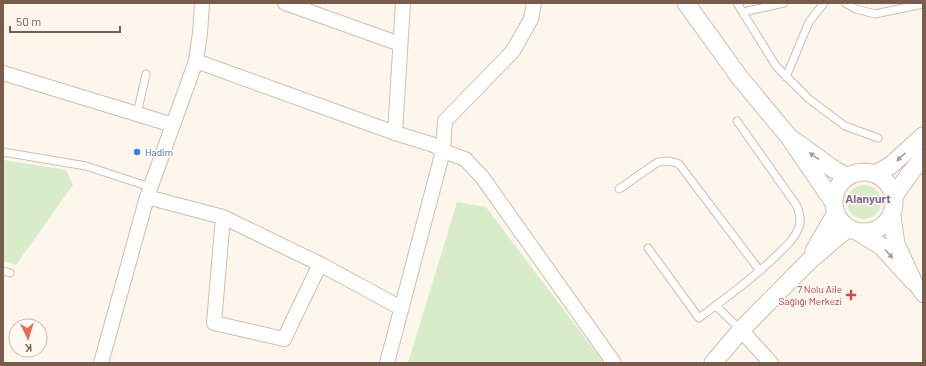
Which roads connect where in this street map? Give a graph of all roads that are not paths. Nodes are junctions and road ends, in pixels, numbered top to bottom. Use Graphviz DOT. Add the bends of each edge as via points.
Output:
graph roads {
  1 [pos="202,3"];
  2 [pos="285,3"];
  3 [pos="403,3"];
  4 [pos="534,3"];
  5 [pos="686,3"];
  6 [pos="737,3"];
  7 [pos="784,3"];
  8 [pos="824,3"];
  9 [pos="845,3"];
  10 [pos="923,4"];
  11 [pos="742,12"];
  12 [pos="400,44"];
  13 [pos="196,61"];
  14 [pos="3,73"];
  15 [pos="146,74"];
  16 [pos="786,77"];
  17 [pos="136,114"];
  18 [pos="737,121"];
  19 [pos="173,125"];
  20 [pos="395,133"];
  21 [pos="923,136"];
  22 [pos="789,138"];
  23 [pos="878,138"];
  24 [pos="443,151"];
  25 [pos="3,152"];
  26 [pos="923,158"];
  27 [pos="876,174"];
  28 [pos="847,177"];
  29 [pos="619,189"];
  30 [pos="149,192"];
  31 [pos="894,196"];
  32 [pos="835,208"];
  33 [pos="892,216"];
  34 [pos="223,217"];
  35 [pos="853,230"];
  36 [pos="648,248"];
  37 [pos="808,262"];
  38 [pos="320,264"];
  39 [pos="760,271"];
  40 [pos="913,281"];
  41 [pos="923,295"];
  42 [pos="716,306"];
  43 [pos="401,308"];
  44 [pos="742,330"];
  45 [pos="101,363"];
  46 [pos="387,363"];
  47 [pos="614,363"];
  48 [pos="713,363"];
  49 [pos="771,363"];
  1 -- 13 [label="street"];
  2 -- 12 [label="street"];
  3 -- 12 [label="street"];
  4 -- 24 [label="street" via="531,19 513,50 445,121"];
  5 -- 22 [label="street" via="740,78"];
  6 -- 11 [label="lane"];
  7 -- 11 [label="lane"];
  8 -- 16 [label="lane" via="809,22"];
  9 -- 10 [label="lane" via="875,14"];
  11 -- 16 [label="lane" via="776,66"];
  12 -- 20 [label="street"];
  13 -- 19 [label="street"];
  13 -- 20 [label="street"];
  14 -- 17 [label="street"];
  15 -- 17 [label="lane"];
  16 -- 23 [label="lane" via="809,99 845,126"];
  17 -- 19 [label="street"];
  18 -- 39 [label="lane" via="797,206 800,218 800,226 791,242"];
  19 -- 30 [label="street"];
  20 -- 24 [label="street" via="434,145"];
  21 -- 27 [label="street, one-way" via="891,165"];
  28 -- 22 [label="street, one-way"];
  22 -- 32 [label="street"];
  24 -- 43 [label="street"];
  24 -- 47 [label="street" via="465,159 482,176"];
  25 -- 30 [label="lane" via="86,166"];
  26 -- 31 [label="street"];
  27 -- 28 [label="street" via="856,173"];
  27 -- 31 [label="street" via="888,183"];
  28 -- 32 [label="street" via="835,193"];
  29 -- 39 [label="lane" via="658,162 670,161 679,164"];
  30 -- 34 [label="street"];
  30 -- 45 [label="street"];
  31 -- 33 [label="street"];
  32 -- 35 [label="street" via="841,221"];
  32 -- 37 [label="street"];
  33 -- 35 [label="street" via="877,230"];
  33 -- 40 [label="street" via="896,244"];
  34 -- 38 [label="street"];
  34 -- 38 [label="street" via="214,323 284,339"];
  35 -- 37 [label="street"];
  35 -- 40 [label="street, one-way" via="881,246"];
  36 -- 42 [label="lane" via="699,318"];
  37 -- 44 [label="street"];
  38 -- 43 [label="street"];
  39 -- 42 [label="lane"];
  40 -- 41 [label="street"];
  42 -- 44 [label="lane"];
  43 -- 46 [label="street"];
  44 -- 48 [label="street"];
  44 -- 49 [label="street"];
}
